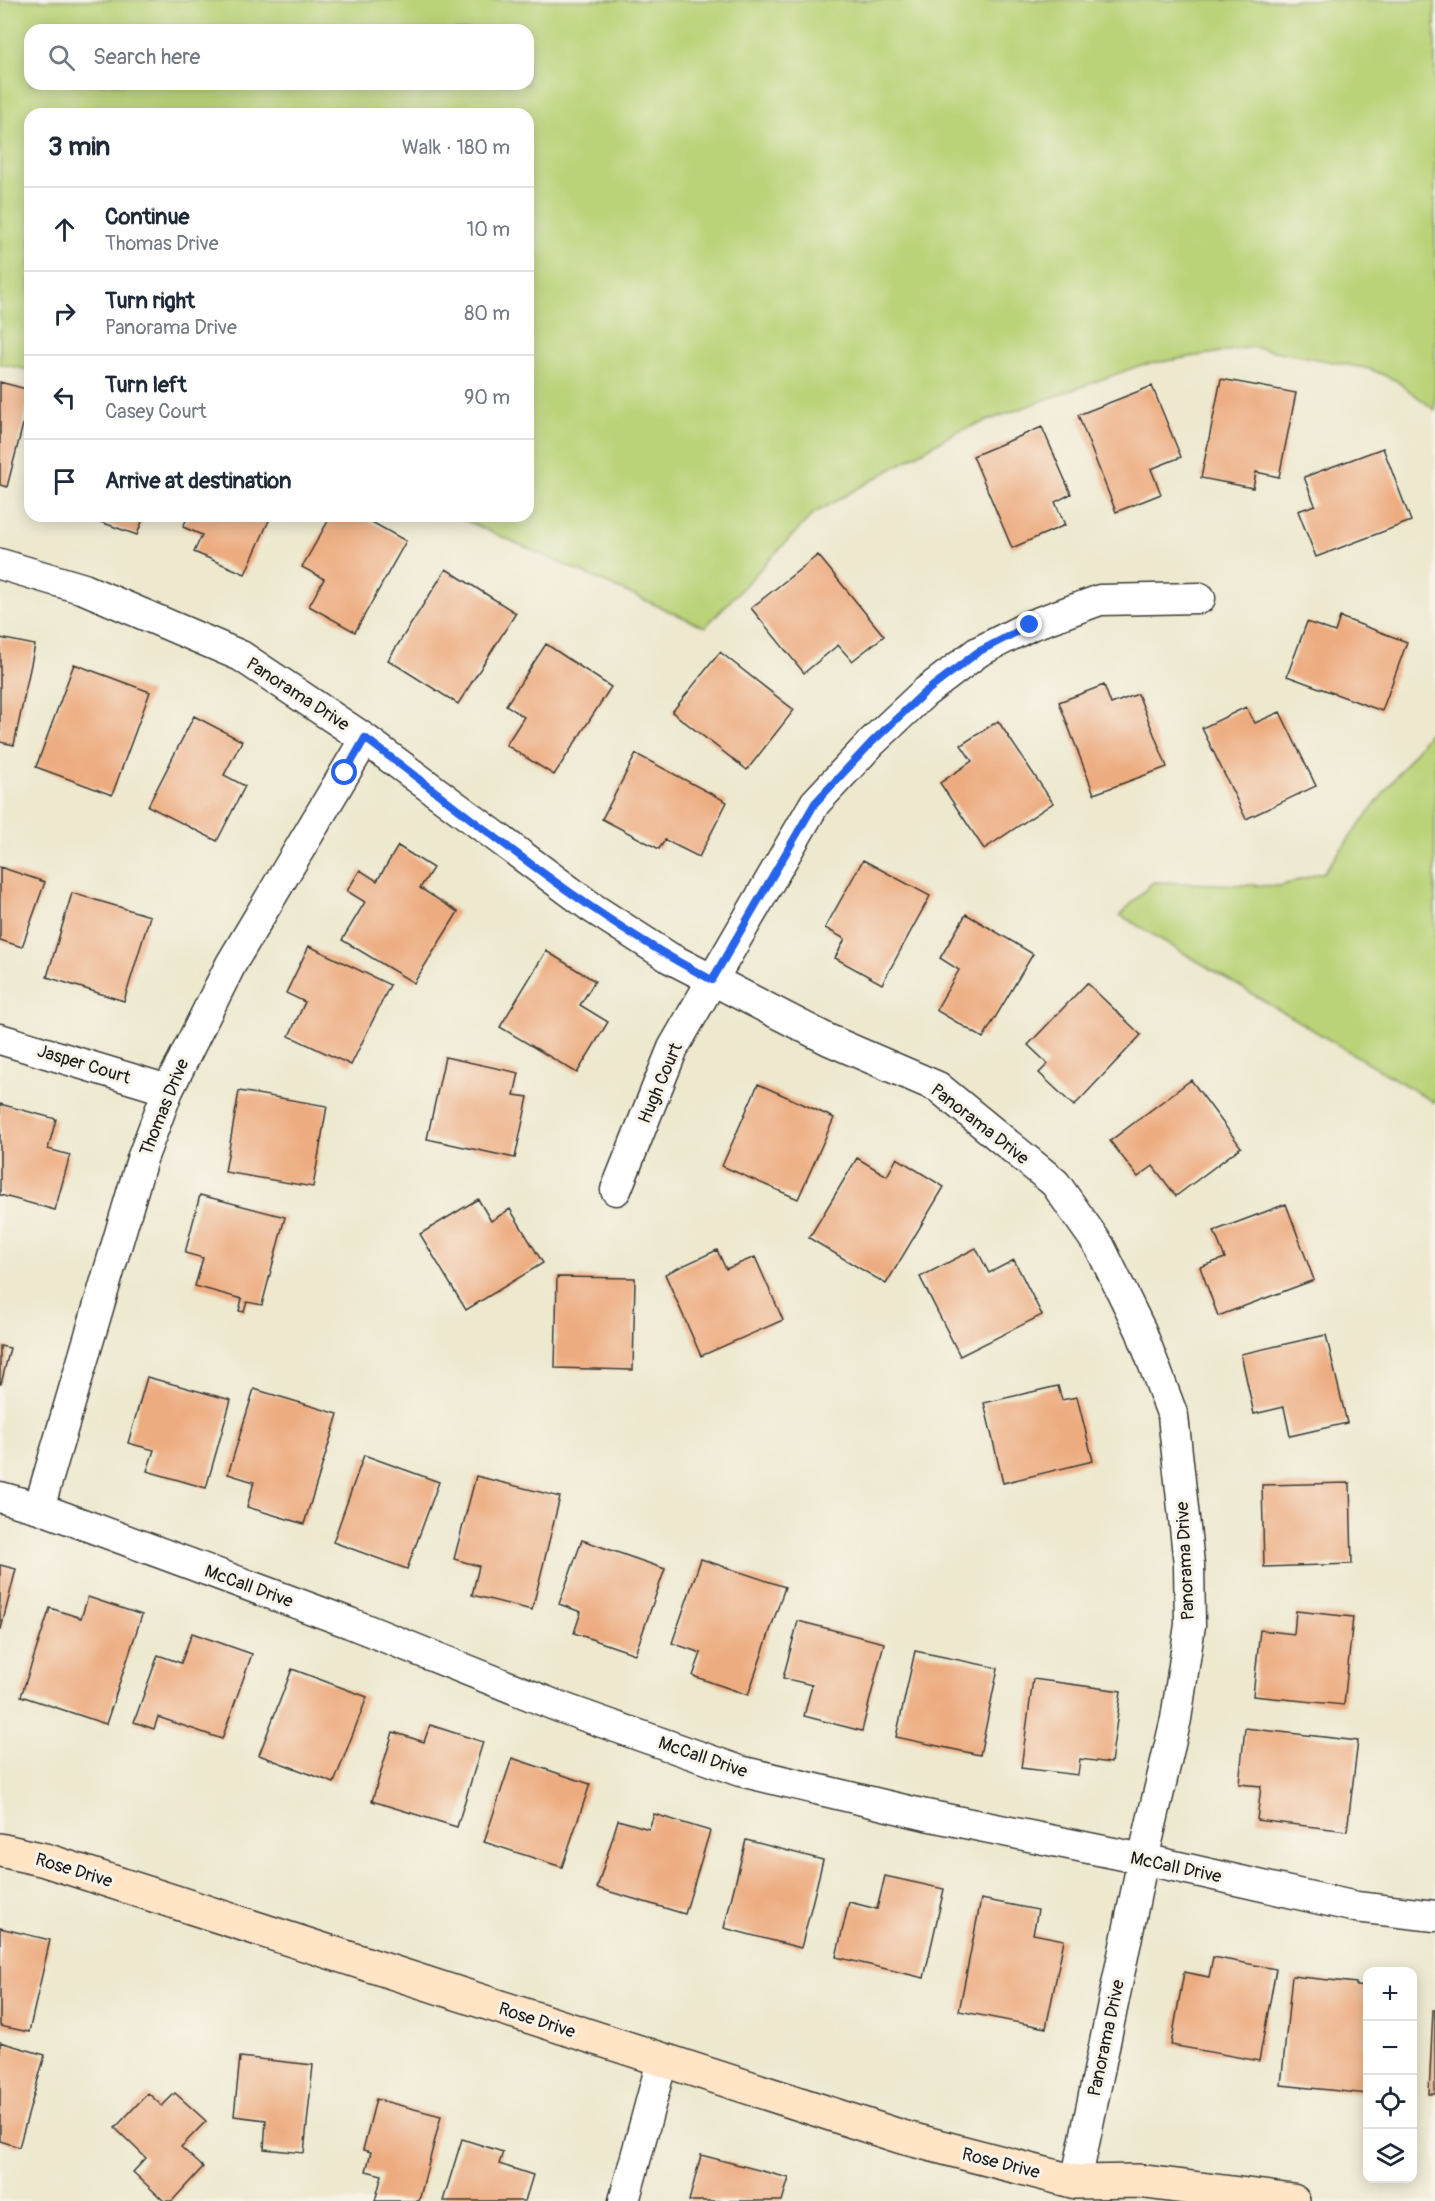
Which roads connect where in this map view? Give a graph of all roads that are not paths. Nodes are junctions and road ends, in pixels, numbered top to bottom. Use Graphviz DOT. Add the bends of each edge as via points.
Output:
graph roads {
  1 [pos="0,564"];
  2 [pos="1200,598"];
  3 [pos="365,738"];
  4 [pos="712,980"];
  5 [pos="0,1039"];
  6 [pos="168,1090"];
  7 [pos="616,1190"];
  8 [pos="0,1497"];
  9 [pos="39,1508"];
  10 [pos="0,1850"];
  11 [pos="1143,1859"];
  12 [pos="1435,1916"];
  13 [pos="662,2061"];
  14 [pos="1086,2192"];
  15 [pos="624,2201"];
  16 [pos="1293,2201"];
  1 -- 3 [label="street, Panorama Drive" via="84,588 241,656"];
  2 -- 4 [label="street, Hugh Court" via="1100,600 1030,625 978,652 924,693 815,803"];
  3 -- 4 [label="street, Panorama Drive" via="591,908"];
  3 -- 6 [label="street, Thomas Drive" via="231,964"];
  4 -- 7 [label="street, Hugh Court" via="673,1048"];
  4 -- 11 [label="street, Panorama Drive" via="829,1040 938,1088 1055,1183 1100,1247 1141,1331 1173,1416 1189,1564 1190,1625 1176,1719"];
  5 -- 6 [label="street, Jasper Court"];
  6 -- 9 [label="street, Thomas Drive" via="142,1159"];
  8 -- 9 [label="street, McCall Drive"];
  9 -- 11 [label="street, McCall Drive" via="350,1623 557,1706 740,1771 926,1815"];
  10 -- 13 [label="main road, Rose Drive" via="45,1860"];
  11 -- 12 [label="street, McCall Drive" via="1356,1907"];
  11 -- 14 [label="street, Panorama Drive"];
  13 -- 14 [label="main road, Rose Drive"];
  13 -- 15 [label="street"];
  14 -- 16 [label="main road, Rose Drive" via="1138,2181"];
}
